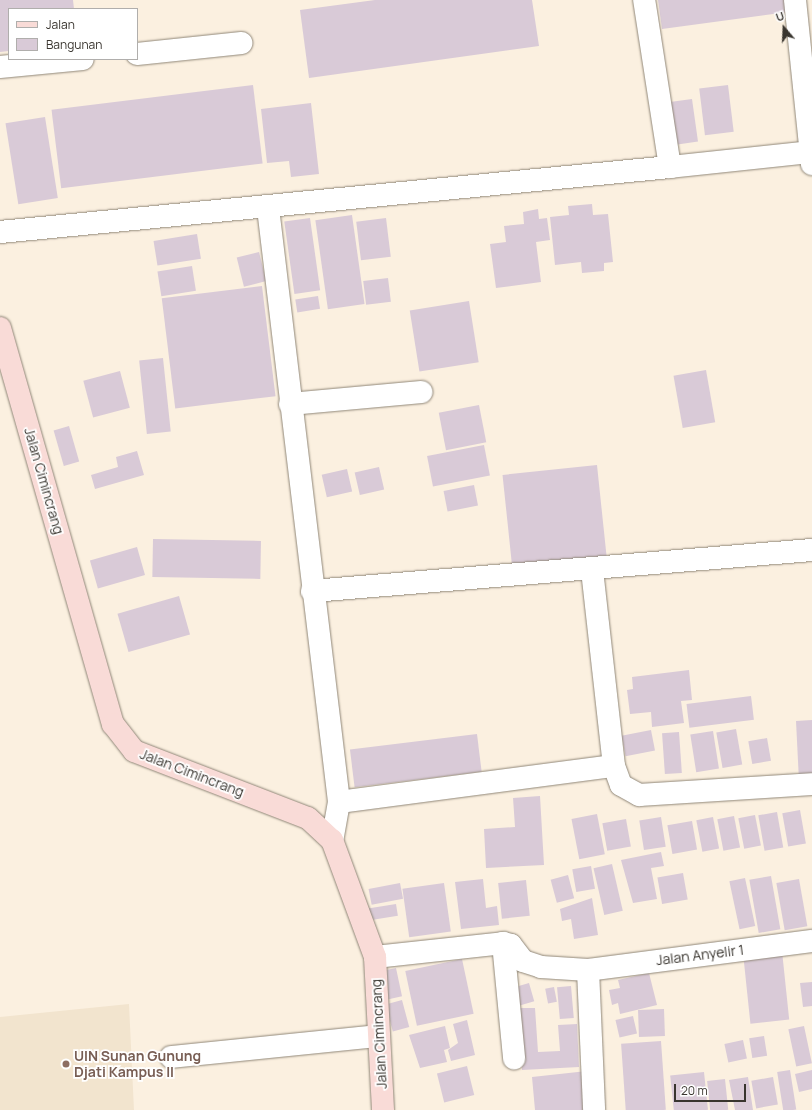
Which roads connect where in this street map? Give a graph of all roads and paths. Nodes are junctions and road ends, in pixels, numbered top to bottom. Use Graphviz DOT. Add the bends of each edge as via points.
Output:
graph roads {
  1 [pos="644,0"];
  2 [pos="796,0"];
  3 [pos="241,43"];
  4 [pos="138,54"];
  5 [pos="73,60"];
  6 [pos="0,67"];
  7 [pos="811,158"];
  8 [pos="670,167"];
  9 [pos="268,208"];
  10 [pos="0,232"];
  11 [pos="0,328"];
  12 [pos="421,392"];
  13 [pos="290,404"];
  14 [pos="812,550"];
  15 [pos="592,569"];
  16 [pos="312,591"];
  17 [pos="614,766"];
  18 [pos="812,784"];
  19 [pos="339,802"];
  20 [pos="332,840"];
  21 [pos="812,941"];
  22 [pos="503,943"];
  23 [pos="376,957"];
  24 [pos="588,970"];
  25 [pos="378,1036"];
  26 [pos="171,1057"];
  27 [pos="514,1058"];
  28 [pos="383,1110"];
  29 [pos="594,1110"];
  1 -- 8 [label="street"];
  2 -- 7 [label="street"];
  3 -- 4 [label="street"];
  5 -- 6 [label="street"];
  7 -- 8 [label="street"];
  8 -- 9 [label="street"];
  9 -- 10 [label="street"];
  9 -- 13 [label="street"];
  11 -- 20 [label="main road, Jalan Cimincrang" via="113,724 134,751 308,818"];
  12 -- 13 [label="street"];
  13 -- 16 [label="street"];
  14 -- 15 [label="street"];
  15 -- 16 [label="street"];
  15 -- 17 [label="street"];
  16 -- 19 [label="street"];
  17 -- 18 [label="street" via="621,785 639,795"];
  17 -- 19 [label="street"];
  19 -- 20 [label="street"];
  20 -- 23 [label="main road, Jalan Cimincrang"];
  21 -- 24 [label="street, Jalan Anyelir 1"];
  22 -- 23 [label="street"];
  22 -- 24 [label="street, Jalan Anyelir 1" via="511,945 523,961 541,967"];
  22 -- 27 [label="street"];
  23 -- 25 [label="main road, Jalan Cimincrang"];
  24 -- 29 [label="street"];
  25 -- 26 [label="street"];
  25 -- 28 [label="main road, Jalan Cimincrang"];
}
